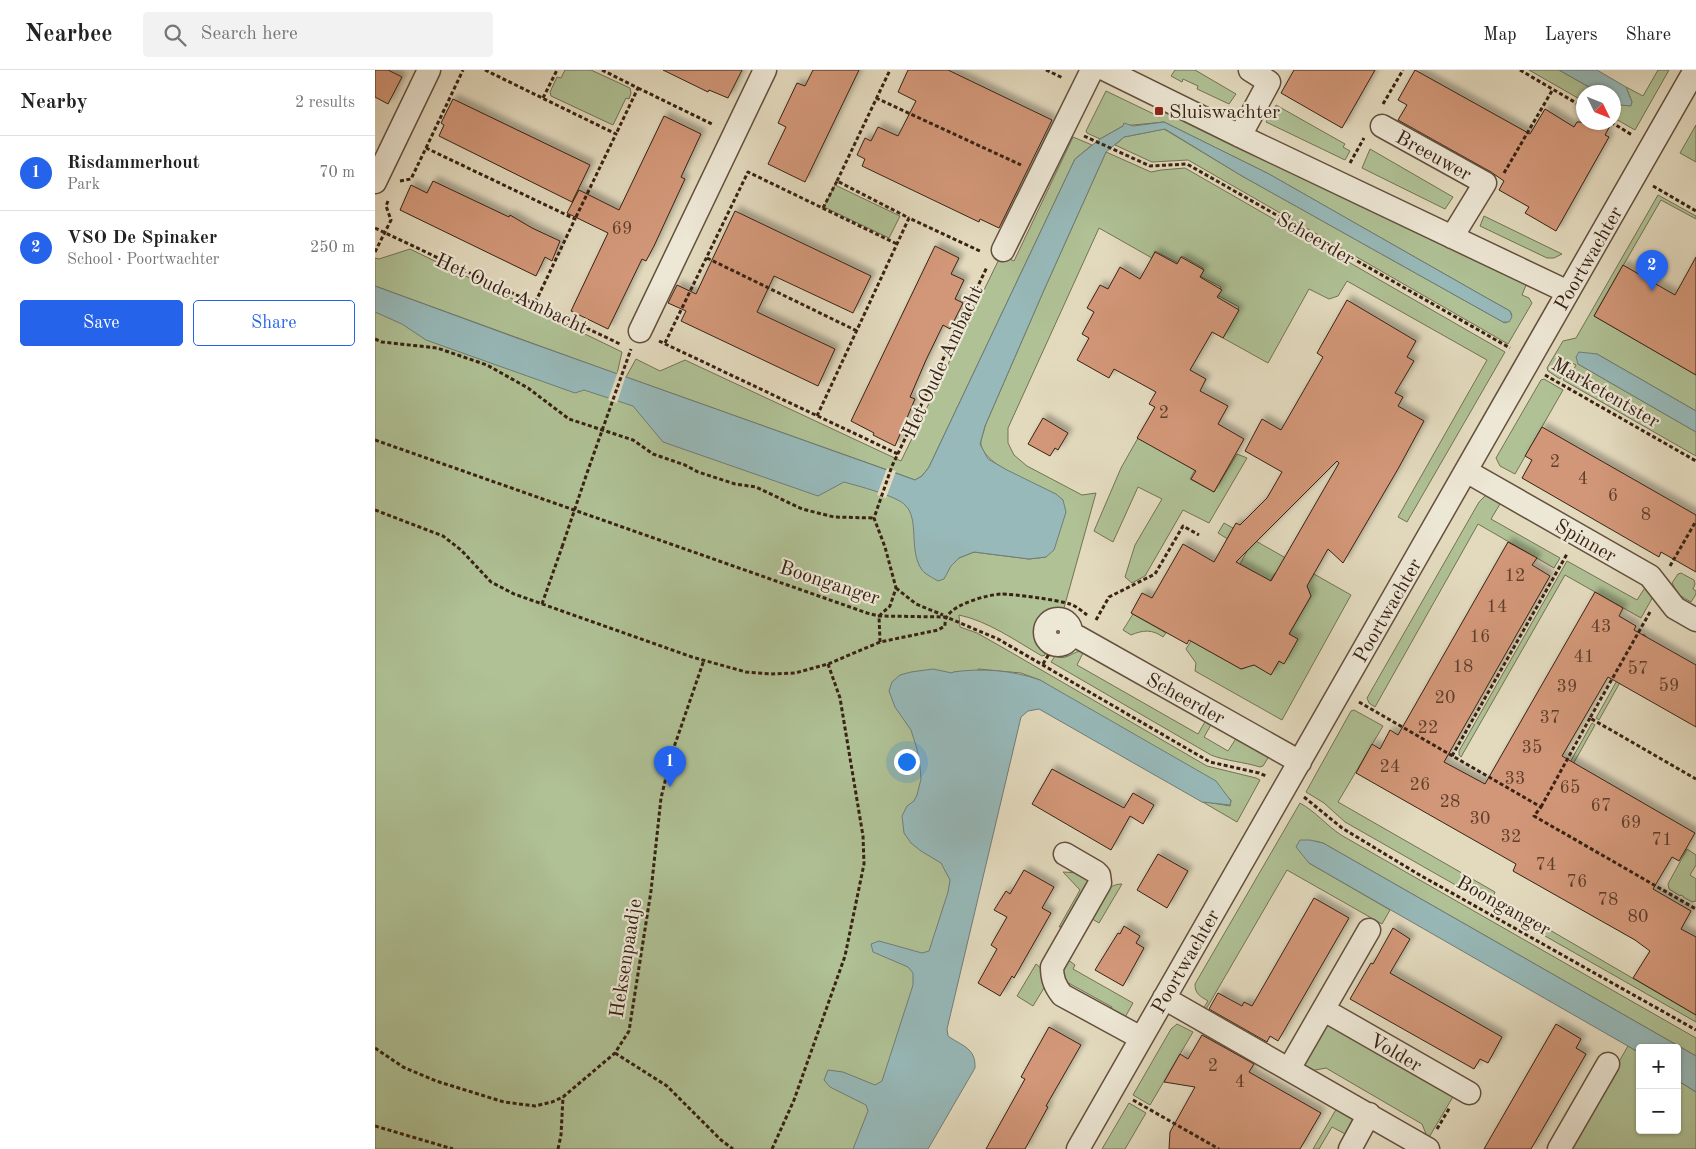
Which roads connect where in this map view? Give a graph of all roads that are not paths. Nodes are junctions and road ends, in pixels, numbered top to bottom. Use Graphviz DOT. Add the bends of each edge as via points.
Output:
graph roads {
  1 [pos="429,70"];
  2 [pos="765,70"];
  3 [pos="1092,70"];
  4 [pos="1106,70"];
  5 [pos="1250,70"];
  6 [pos="1695,70"];
  7 [pos="1381,126"];
  8 [pos="1239,136"];
  9 [pos="387,187"];
  10 [pos="1452,237"];
  11 [pos="998,253"];
  12 [pos="1568,292"];
  13 [pos="635,340"];
  14 [pos="1466,471"];
  15 [pos="1696,620"];
  16 [pos="1063,640"];
  17 [pos="1300,762"];
  18 [pos="1065,854"];
  19 [pos="1369,930"];
  20 [pos="1164,998"];
  21 [pos="1324,1010"];
  22 [pos="1141,1038"];
  23 [pos="1608,1064"];
  24 [pos="1289,1068"];
  25 [pos="1465,1091"];
  26 [pos="1369,1114"];
  27 [pos="1431,1142"];
  28 [pos="1078,1149"];
  29 [pos="1350,1149"];
  30 [pos="1559,1149"];
  1 -- 9 [label="street"];
  2 -- 13 [label="street"];
  3 -- 11 [label="street"];
  4 -- 8 [label="street"];
  5 -- 8 [label="street" via="1269,82"];
  6 -- 12 [label="street, Poortwachter"];
  7 -- 10 [label="street, Breeuwer" via="1485,183"];
  8 -- 10 [label="street"];
  10 -- 12 [label="street"];
  12 -- 14 [label="street, Poortwachter"];
  14 -- 15 [label="street, Spinner" via="1649,576 1675,608"];
  14 -- 17 [label="street, Poortwachter"];
  16 -- 17 [label="street, Scheerder" via="1078,637"];
  17 -- 20 [label="street, Poortwachter"];
  18 -- 22 [label="street" via="1096,872 1100,883 1052,967 1055,986 1062,994"];
  19 -- 21 [label="street"];
  20 -- 22 [label="street, Poortwachter"];
  20 -- 24 [label="street"];
  21 -- 24 [label="street"];
  21 -- 25 [label="street, Volder"];
  22 -- 28 [label="street, Poortwachter"];
  23 -- 30 [label="street"];
  24 -- 26 [label="street"];
  26 -- 27 [label="street"];
  26 -- 29 [label="street"];
}
